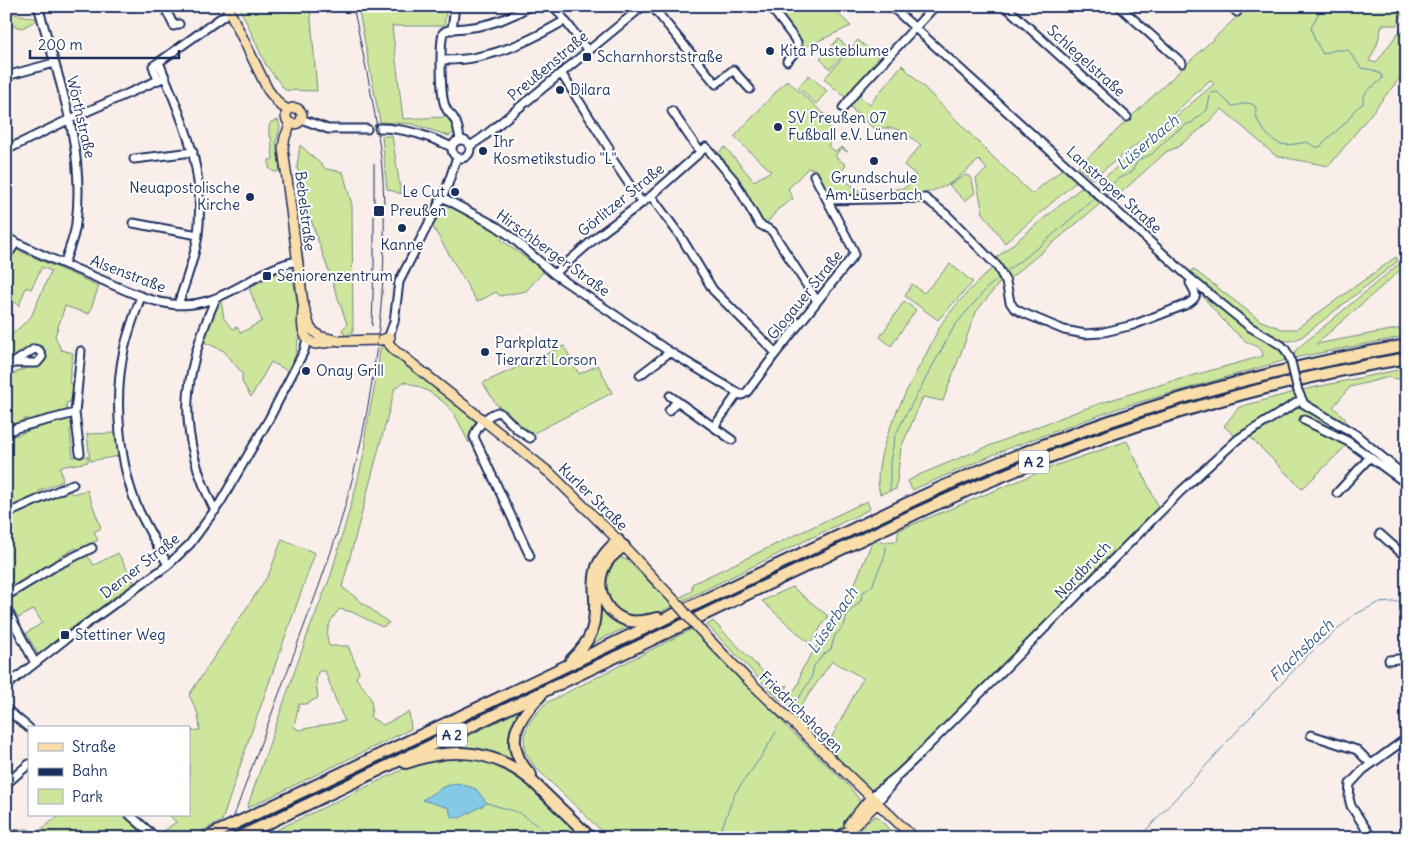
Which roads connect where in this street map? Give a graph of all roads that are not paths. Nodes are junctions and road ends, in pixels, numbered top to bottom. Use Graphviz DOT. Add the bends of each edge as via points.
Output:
graph roads {
  1 [pos="38,6"];
  2 [pos="164,6"];
  3 [pos="455,6"];
  4 [pos="530,6"];
  5 [pos="643,6"];
  6 [pos="652,6"];
  7 [pos="770,6"];
  8 [pos="891,6"];
  9 [pos="935,6"];
  10 [pos="1005,6"];
  11 [pos="1120,6"];
  12 [pos="1231,6"];
  13 [pos="557,8"];
  14 [pos="228,9"];
  15 [pos="1237,12"];
  16 [pos="564,21"];
  17 [pos="179,24"];
  18 [pos="914,28"];
  19 [pos="452,30"];
  20 [pos="588,51"];
  21 [pos="442,60"];
  22 [pos="787,61"];
  23 [pos="54,63"];
  24 [pos="1182,63"];
  25 [pos="561,73"];
  26 [pos="6,76"];
  27 [pos="162,79"];
  28 [pos="750,89"];
  29 [pos="843,108"];
  30 [pos="288,110"];
  31 [pos="672,111"];
  32 [pos="1127,117"];
  33 [pos="70,119"];
  34 [pos="301,119"];
  35 [pos="290,123"];
  36 [pos="366,128"];
  37 [pos="379,128"];
  38 [pos="460,140"];
  39 [pos="470,146"];
  40 [pos="452,147"];
  41 [pos="6,150"];
  42 [pos="703,150"];
  43 [pos="193,152"];
  44 [pos="457,157"];
  45 [pos="134,159"];
  46 [pos="814,175"];
  47 [pos="651,196"];
  48 [pos="442,197"];
  49 [pos="827,200"];
  50 [pos="642,203"];
  51 [pos="133,223"];
  52 [pos="198,235"];
  53 [pos="6,237"];
  54 [pos="16,243"];
  55 [pos="6,256"];
  56 [pos="298,261"];
  57 [pos="64,264"];
  58 [pos="554,274"];
  59 [pos="1191,279"];
  60 [pos="142,296"];
  61 [pos="216,298"];
  62 [pos="817,302"];
  63 [pos="303,303"];
  64 [pos="178,305"];
  65 [pos="309,325"];
  66 [pos="304,338"];
  67 [pos="387,338"];
  68 [pos="321,341"];
  69 [pos="1407,345"];
  70 [pos="82,351"];
  71 [pos="670,352"];
  72 [pos="776,353"];
  73 [pos="1407,358"];
  74 [pos="299,360"];
  75 [pos="16,363"];
  76 [pos="6,368"];
  77 [pos="640,375"];
  78 [pos="738,394"];
  79 [pos="670,396"];
  80 [pos="1301,400"];
  81 [pos="677,401"];
  82 [pos="669,411"];
  83 [pos="75,413"];
  84 [pos="1304,420"];
  85 [pos="484,421"];
  86 [pos="714,427"];
  87 [pos="6,433"];
  88 [pos="530,438"];
  89 [pos="732,440"];
  90 [pos="80,452"];
  91 [pos="1370,457"];
  92 [pos="1407,478"];
  93 [pos="73,484"];
  94 [pos="1407,484"];
  95 [pos="1337,493"];
  96 [pos="215,511"];
  97 [pos="6,514"];
  98 [pos="1380,534"];
  99 [pos="621,543"];
  100 [pos="92,548"];
  101 [pos="1405,554"];
  102 [pos="530,556"];
  103 [pos="168,565"];
  104 [pos="6,596"];
  105 [pos="675,601"];
  106 [pos="6,608"];
  107 [pos="674,615"];
  108 [pos="1407,658"];
  109 [pos="1389,660"];
  110 [pos="35,663"];
  111 [pos="565,667"];
  112 [pos="7,684"];
  113 [pos="547,689"];
  114 [pos="6,709"];
  115 [pos="28,727"];
  116 [pos="1311,735"];
  117 [pos="1407,738"];
  118 [pos="1371,764"];
  119 [pos="28,765"];
  120 [pos="356,781"];
  121 [pos="6,784"];
  122 [pos="874,800"];
  123 [pos="131,816"];
  124 [pos="152,834"];
  125 [pos="839,835"];
  126 [pos="210,836"];
  127 [pos="239,837"];
  128 [pos="591,838"];
  129 [pos="595,838"];
  130 [pos="914,838"];
  131 [pos="1372,838"];
  1 -- 23 [label="street, Wörthstraße"];
  2 -- 17 [label="street" via="174,26"];
  3 -- 19 [label="street"];
  4 -- 19 [label="street" via="514,15 476,27"];
  5 -- 20 [label="street, Preußenstraße"];
  6 -- 28 [label="street" via="716,84 734,70"];
  7 -- 22 [label="street" via="797,42 797,50"];
  8 -- 18 [label="street, Lanstroper Straße"];
  9 -- 18 [label="street"];
  10 -- 32 [label="street, Schlegelstraße"];
  11 -- 24 [label="street"];
  12 -- 15 [label="street"];
  13 -- 16 [label="street"];
  14 -- 27 [label="street" via="153,66"];
  14 -- 30 [label="main road" via="268,90"];
  16 -- 20 [label="street"];
  16 -- 21 [label="street" via="504,50 476,58"];
  18 -- 29 [label="street"];
  18 -- 59 [label="street, Lanstroper Straße"];
  19 -- 21 [label="street" via="443,33"];
  20 -- 25 [label="street, Preußenstraße"];
  21 -- 38 [label="street" via="445,106 456,122"];
  23 -- 26 [label="street"];
  23 -- 33 [label="street, Wörthstraße"];
  25 -- 39 [label="street, Preußenstraße"];
  25 -- 50 [label="street"];
  27 -- 33 [label="street"];
  27 -- 43 [label="street"];
  30 -- 34 [label="main road" via="295,107 300,110"];
  30 -- 35 [label="main road" via="286,117"];
  31 -- 42 [label="street"];
  33 -- 41 [label="street"];
  33 -- 57 [label="street, Wörthstraße" via="79,188 76,226"];
  34 -- 35 [label="main road" via="296,124"];
  34 -- 36 [label="street" via="328,129"];
  35 -- 56 [label="main road, Bebelstraße" via="283,148"];
  37 -- 40 [label="street" via="415,132"];
  38 -- 39 [label="street"];
  38 -- 40 [label="street"];
  39 -- 44 [label="street" via="468,155"];
  40 -- 44 [label="street"];
  42 -- 47 [label="street, Görlitzer Straße"];
  42 -- 62 [label="street" via="734,180 759,224 772,232"];
  43 -- 45 [label="street"];
  43 -- 52 [label="street" via="199,189"];
  44 -- 48 [label="street"];
  46 -- 49 [label="street, Glogauer Straße"];
  47 -- 50 [label="street, Görlitzer Straße"];
  47 -- 72 [label="street" via="713,290"];
  48 -- 58 [label="street, Hirschberger Straße" via="509,235"];
  48 -- 67 [label="street" via="399,282 394,322"];
  49 -- 59 [label="street" via="925,198 947,215 1001,273 1014,308 1064,330 1100,333 1133,325 1193,301 1195,292"];
  49 -- 62 [label="street, Glogauer Straße" via="854,255"];
  50 -- 58 [label="street, Görlitzer Straße"];
  51 -- 52 [label="street"];
  52 -- 64 [label="street"];
  53 -- 54 [label="street, Alsenstraße"];
  54 -- 55 [label="street"];
  54 -- 57 [label="street, Alsenstraße"];
  56 -- 61 [label="street, Alsenstraße" via="280,265"];
  56 -- 63 [label="main road, Bebelstraße"];
  57 -- 60 [label="street, Alsenstraße"];
  58 -- 71 [label="street, Hirschberger Straße"];
  59 -- 80 [label="street, Lanstroper Straße, bridge" via="1244,323 1285,349"];
  60 -- 64 [label="street, Alsenstraße"];
  60 -- 103 [label="street" via="123,351 119,430 125,466 139,510"];
  61 -- 64 [label="street, Alsenstraße" via="198,304"];
  61 -- 96 [label="street" via="195,354 188,406 196,466"];
  62 -- 72 [label="street, Glogauer Straße"];
  63 -- 65 [label="main road, Bebelstraße"];
  63 -- 66 [label="main road, Bebelstraße"];
  65 -- 66 [label="main road"];
  65 -- 68 [label="main road"];
  66 -- 68 [label="main road"];
  66 -- 74 [label="street, Derner Straße" via="304,351"];
  67 -- 68 [label="main road"];
  67 -- 85 [label="main road, Kurler Straße" via="396,352"];
  68 -- 74 [label="street, Derner Straße"];
  69 -- 107 [label="highway, A 2" via="1230,384 1146,408 1063,437 947,484"];
  70 -- 83 [label="street"];
  71 -- 77 [label="street"];
  71 -- 78 [label="street, Hirschberger Straße"];
  72 -- 78 [label="street, Glogauer Straße" via="747,392"];
  73 -- 113 [label="highway, A 2" via="1235,396 1066,450 917,512"];
  74 -- 96 [label="street, Derner Straße"];
  75 -- 76 [label="street"];
  78 -- 86 [label="street, Glogauer Straße"];
  79 -- 81 [label="street"];
  80 -- 92 [label="street" via="1355,434"];
  80 -- 122 [label="street, Nordbruch" via="1238,440 1180,492"];
  81 -- 82 [label="street"];
  81 -- 86 [label="street"];
  83 -- 87 [label="street"];
  83 -- 90 [label="street"];
  84 -- 91 [label="street" via="1350,442"];
  85 -- 88 [label="street" via="500,413"];
  85 -- 99 [label="main road, Kurler Straße" via="550,474"];
  85 -- 102 [label="street" via="474,434 474,440"];
  86 -- 89 [label="street"];
  91 -- 94 [label="street"];
  91 -- 95 [label="street"];
  93 -- 97 [label="street"];
  96 -- 103 [label="street, Derner Straße" via="190,544"];
  98 -- 101 [label="street"];
  99 -- 105 [label="main road, Kurler Straße"];
  99 -- 107 [label="highway" via="602,572 600,588 607,605 624,619 636,622"];
  99 -- 111 [label="highway" via="602,556 595,575 594,629 585,646"];
  100 -- 104 [label="street"];
  103 -- 110 [label="street, Derner Straße"];
  105 -- 122 [label="main road, Friedrichshagen, bridge" via="747,679"];
  106 -- 110 [label="street"];
  107 -- 111 [label="highway, A 2"];
  108 -- 109 [label="street"];
  110 -- 112 [label="street, Derner Straße"];
  111 -- 126 [label="highway, A 2, bridge"];
  113 -- 120 [label="highway, A 2"];
  113 -- 129 [label="highway" via="519,721 515,741 518,758"];
  114 -- 115 [label="street"];
  116 -- 118 [label="street" via="1357,750"];
  117 -- 118 [label="street"];
  118 -- 131 [label="street" via="1352,780 1348,798"];
  119 -- 121 [label="street"];
  120 -- 127 [label="highway, A 2"];
  120 -- 128 [label="highway" via="428,756 454,752 480,754 523,773"];
  122 -- 125 [label="main road"];
  122 -- 130 [label="main road, Friedrichshagen"];
  123 -- 124 [label="street"];
}
